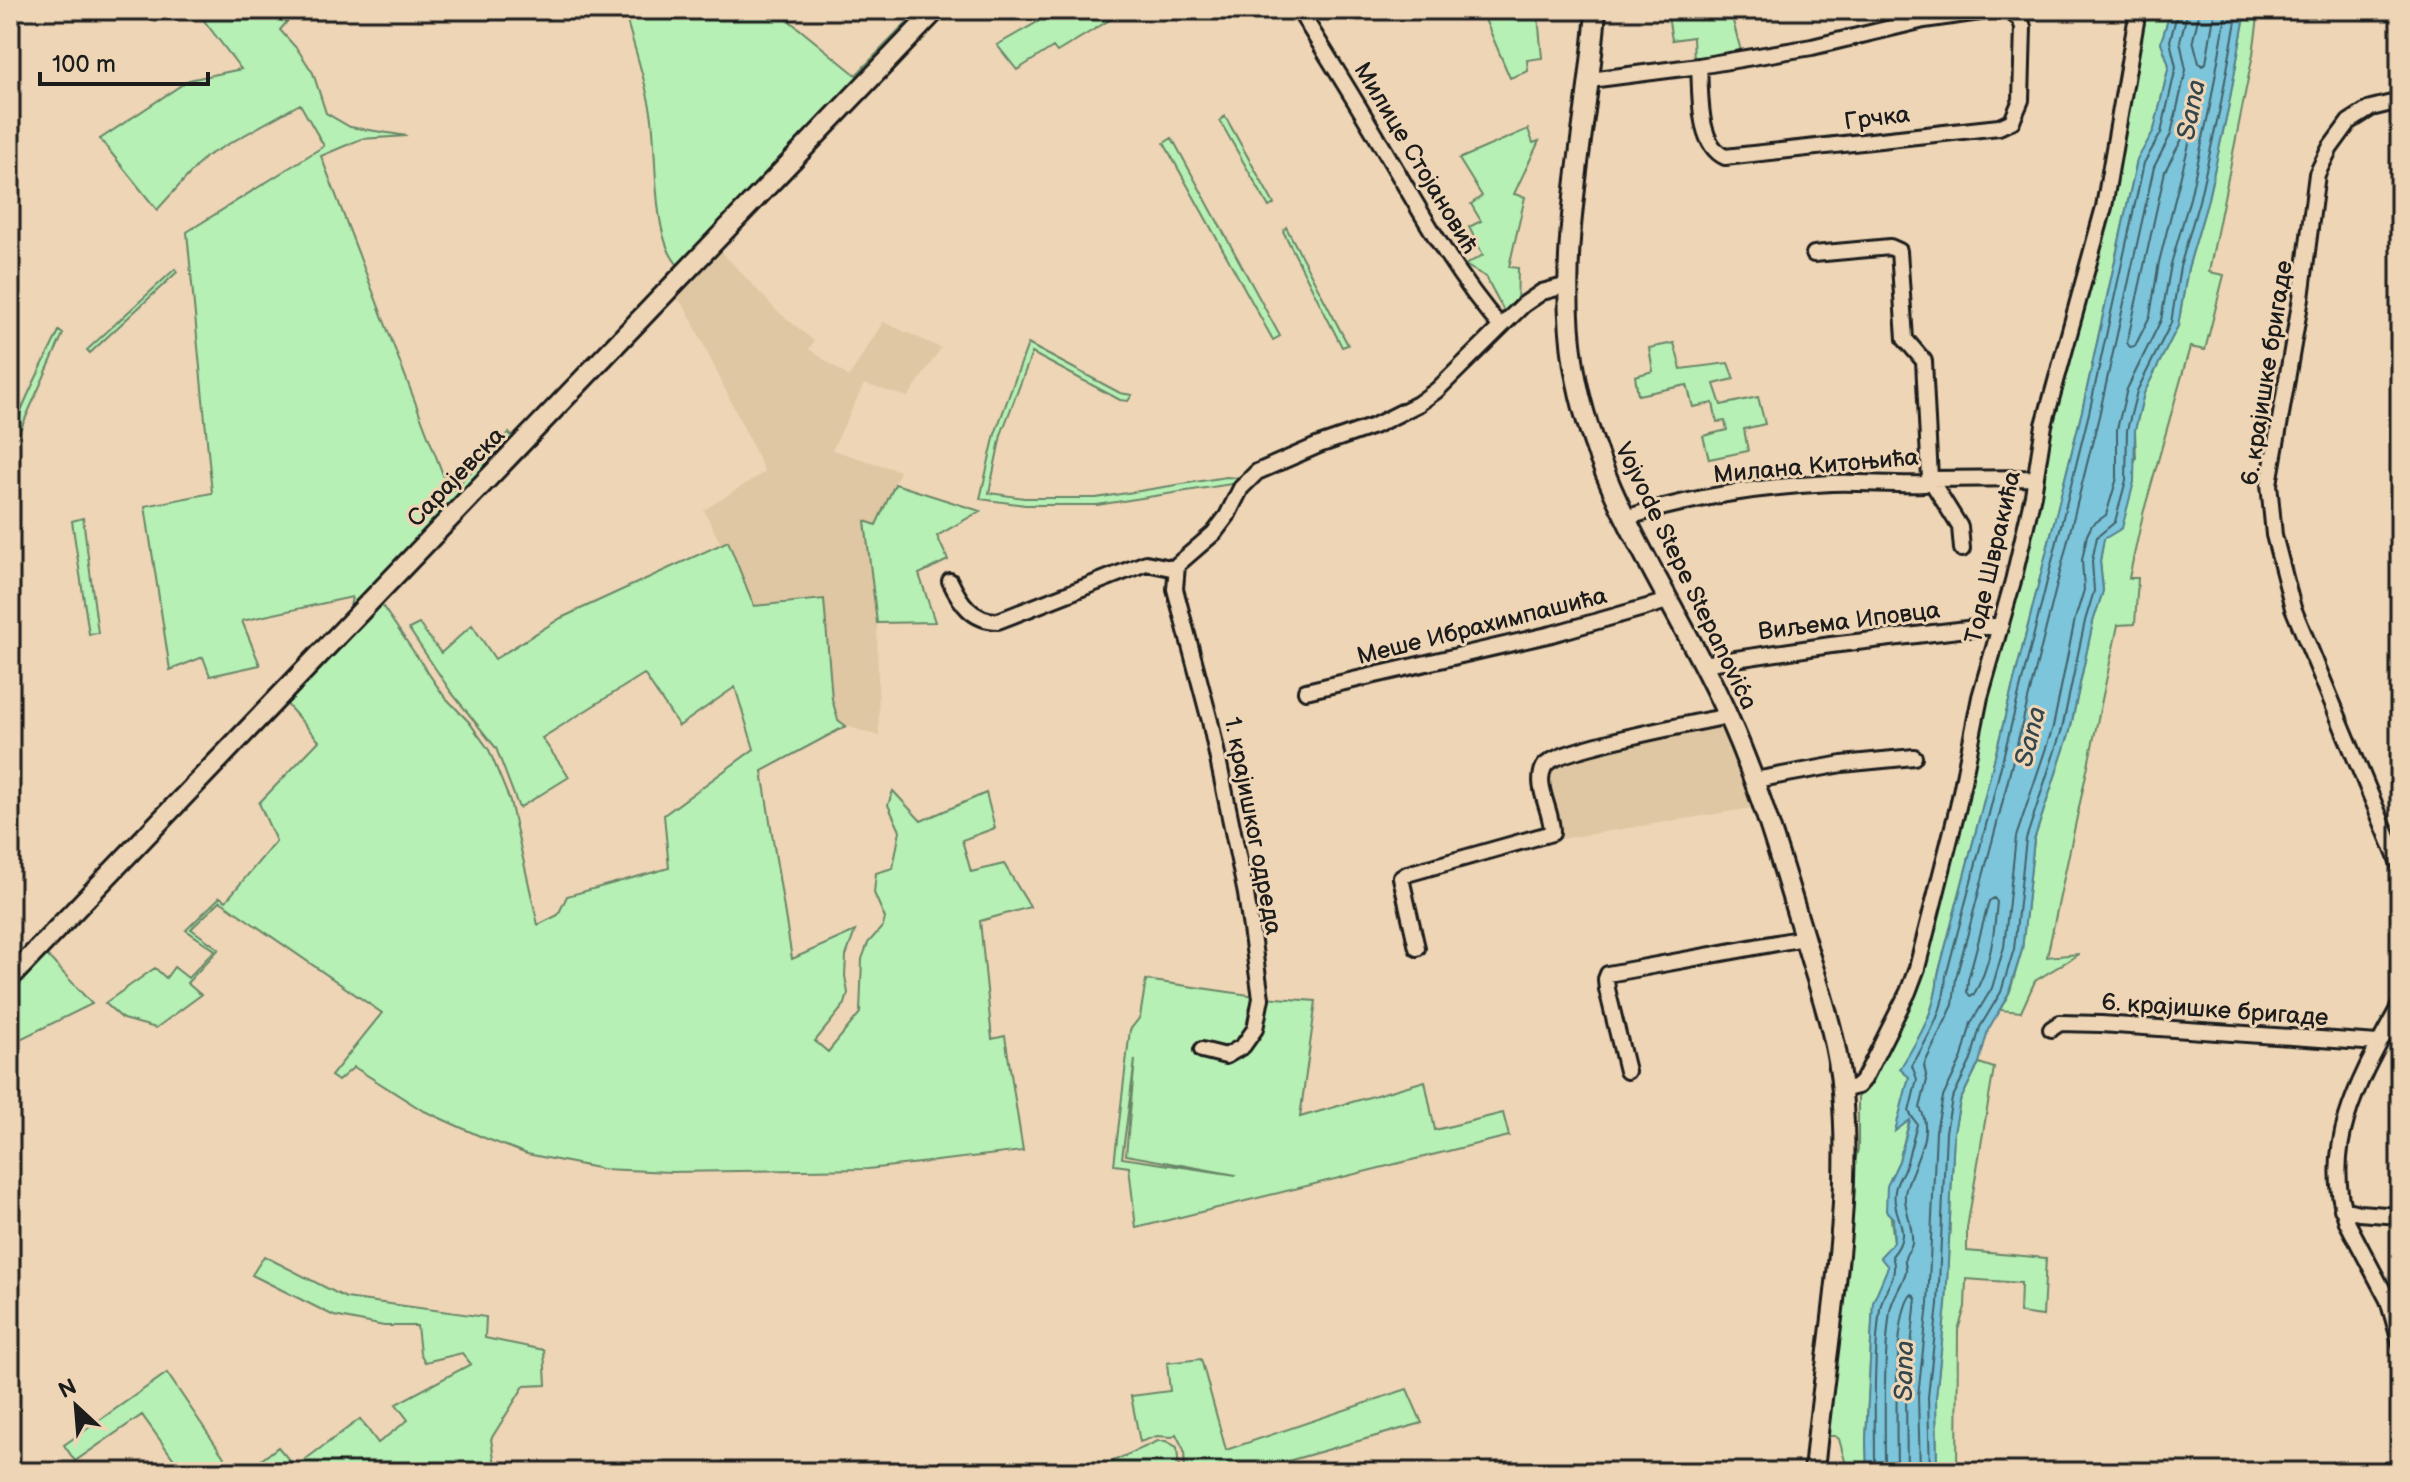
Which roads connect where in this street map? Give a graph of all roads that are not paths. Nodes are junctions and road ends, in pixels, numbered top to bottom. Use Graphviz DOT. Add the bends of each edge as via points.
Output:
graph roads {
  1 [pos="936,10"];
  2 [pos="1299,10"];
  3 [pos="1596,10"];
  4 [pos="1994,10"];
  5 [pos="2008,10"];
  6 [pos="2138,10"];
  7 [pos="1699,66"];
  8 [pos="1590,80"];
  9 [pos="2400,101"];
  10 [pos="1814,254"];
  11 [pos="1568,285"];
  12 [pos="1500,326"];
  13 [pos="2035,478"];
  14 [pos="1930,479"];
  15 [pos="1625,518"];
  16 [pos="1962,549"];
  17 [pos="1176,569"];
  18 [pos="950,581"];
  19 [pos="1668,601"];
  20 [pos="2001,625"];
  21 [pos="1702,664"];
  22 [pos="1306,691"];
  23 [pos="1728,716"];
  24 [pos="1914,757"];
  25 [pos="1755,780"];
  26 [pos="2400,866"];
  27 [pos="1804,938"];
  28 [pos="1417,948"];
  29 [pos="10,978"];
  30 [pos="2398,1012"];
  31 [pos="2051,1029"];
  32 [pos="2378,1043"];
  33 [pos="1202,1050"];
  34 [pos="1627,1071"];
  35 [pos="1842,1090"];
  36 [pos="2342,1209"];
  37 [pos="2400,1216"];
  38 [pos="2400,1342"];
  39 [pos="1814,1472"];
  1 -- 29 [label="main road, Сарајевска"];
  2 -- 12 [label="street, Милице Стојановић" via="1442,245"];
  3 -- 8 [label="main road, Vojvode Stepe Stepanovića"];
  4 -- 7 [label="street"];
  5 -- 7 [label="street, Грчка" via="2023,27 2021,100 2012,121 1999,127 1725,157 1712,147 1706,132"];
  6 -- 13 [label="street, Тоде Швракића" via="2104,207 2044,425"];
  7 -- 8 [label="street"];
  8 -- 11 [label="main road, Vojvode Stepe Stepanovića" via="1572,209"];
  9 -- 26 [label="street, 6. крајишке бригаде" via="2371,108 2349,122 2317,174 2269,484 2274,535 2293,608"];
  10 -- 14 [label="street, Милана Китоњића" via="1890,247 1899,251 1905,339 1924,361"];
  11 -- 12 [label="street" via="1542,292"];
  11 -- 15 [label="main road, Vojvode Stepe Stepanovića" via="1579,392"];
  12 -- 17 [label="street" via="1418,404 1247,480 1214,533"];
  13 -- 14 [label="street"];
  13 -- 20 [label="street, Тоде Швракића"];
  14 -- 15 [label="street, Милана Китоњића" via="1924,484 1780,486"];
  14 -- 16 [label="street" via="1960,527"];
  15 -- 19 [label="main road, Vojvode Stepe Stepanovića"];
  17 -- 18 [label="street" via="1146,563 998,621 968,611"];
  17 -- 33 [label="street, 1. крајишког одреда" via="1178,604 1210,721 1246,894 1261,998 1255,1029 1243,1046 1226,1056"];
  19 -- 21 [label="main road, Vojvode Stepe Stepanovića"];
  19 -- 22 [label="street, Меше Ибрахимпашића" via="1552,634"];
  20 -- 21 [label="street, Виљема Иповца"];
  20 -- 35 [label="street, Тоде Швракића" via="1917,968 1864,1079"];
  21 -- 23 [label="main road, Vojvode Stepe Stepanovića"];
  23 -- 25 [label="main road, Vojvode Stepe Stepanovića"];
  23 -- 28 [label="street" via="1584,748 1547,762 1541,778 1552,822 1550,835 1401,878"];
  24 -- 25 [label="street"];
  25 -- 27 [label="main road, Vojvode Stepe Stepanovića"];
  27 -- 34 [label="street" via="1608,974"];
  27 -- 35 [label="main road, Vojvode Stepe Stepanovića"];
  30 -- 32 [label="street"];
  31 -- 32 [label="street, 6. крајишке бригаде" via="2060,1023 2101,1024"];
  32 -- 36 [label="street" via="2342,1131 2337,1168"];
  35 -- 39 [label="main road, Vojvode Stepe Stepanovića" via="1845,1145"];
  36 -- 37 [label="street"];
  36 -- 38 [label="street" via="2388,1300"];
}
